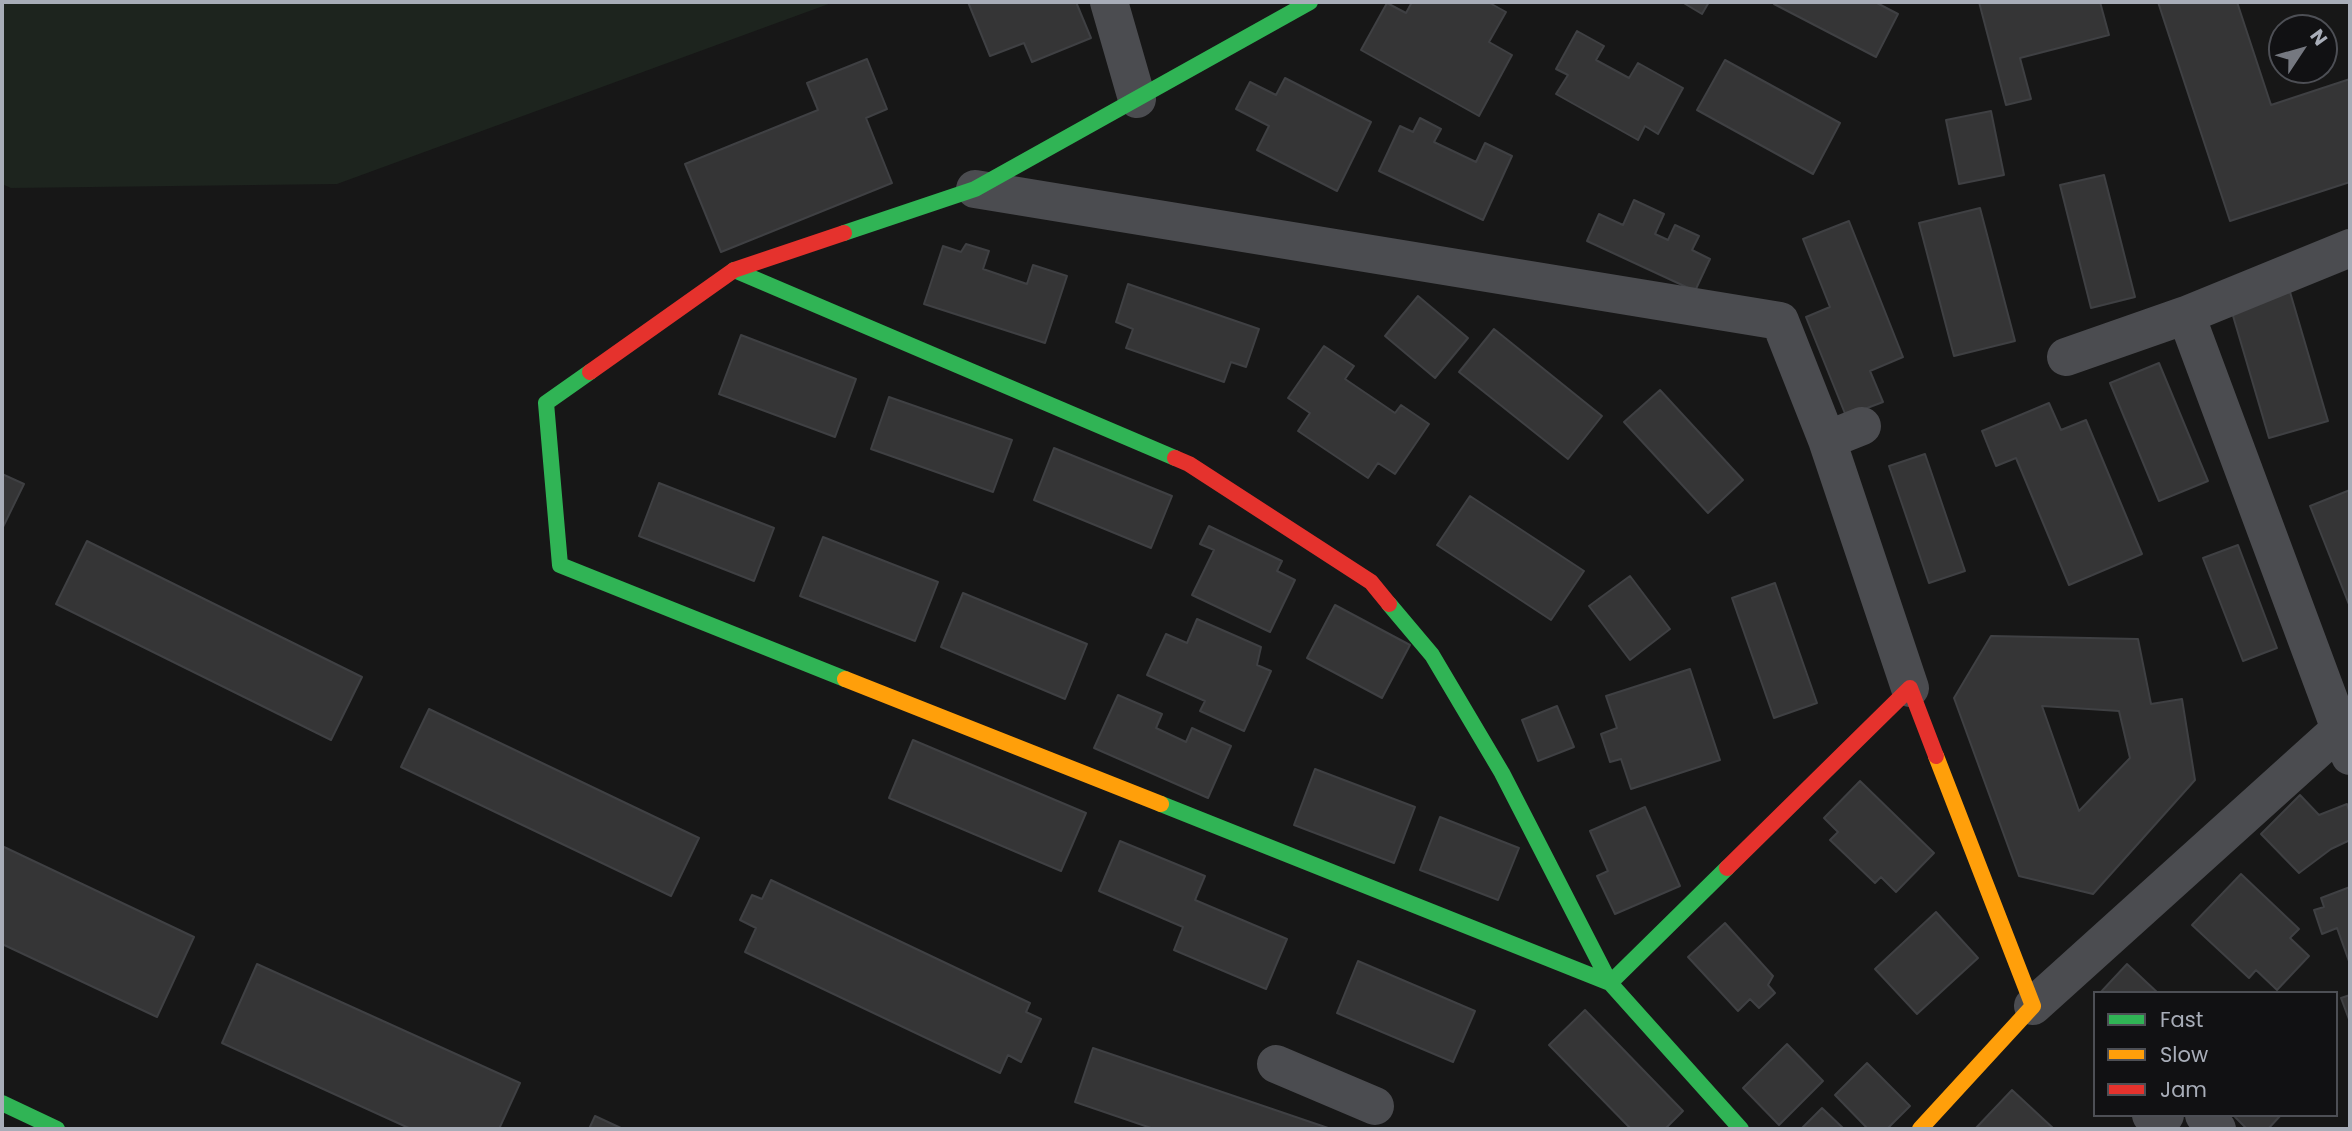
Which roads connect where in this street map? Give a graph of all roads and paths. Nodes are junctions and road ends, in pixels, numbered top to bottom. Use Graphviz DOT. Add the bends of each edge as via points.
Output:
graph roads {
  1 [pos="1110,2"];
  2 [pos="1310,2"];
  3 [pos="1137,99"];
  4 [pos="975,189"];
  5 [pos="2350,248"];
  6 [pos="734,270"];
  7 [pos="2186,315"];
  8 [pos="2066,357"];
  9 [pos="1862,426"];
  10 [pos="1827,440"];
  11 [pos="1910,688"];
  12 [pos="2345,743"];
  13 [pos="1610,983"];
  14 [pos="2034,1006"];
  15 [pos="1276,1064"];
  16 [pos="2,1103"];
  17 [pos="1375,1106"];
  18 [pos="57,1129"];
  19 [pos="1741,1129"];
  20 [pos="1920,1129"];
  1 -- 3 [label="street"];
  2 -- 3 [label="street"];
  3 -- 4 [label="street"];
  4 -- 6 [label="street"];
  4 -- 10 [label="street" via="1780,321"];
  5 -- 7 [label="street"];
  6 -- 13 [label="street" via="1189,464 1371,582 1432,655 1502,773"];
  6 -- 13 [label="street" via="546,403 560,565"];
  7 -- 8 [label="street"];
  7 -- 12 [label="street"];
  9 -- 10 [label="street"];
  10 -- 11 [label="street"];
  11 -- 13 [label="street"];
  11 -- 14 [label="street"];
  12 -- 14 [label="street"];
  13 -- 19 [label="street"];
  14 -- 20 [label="street"];
  15 -- 17 [label="street"];
  16 -- 18 [label="street"];
}
